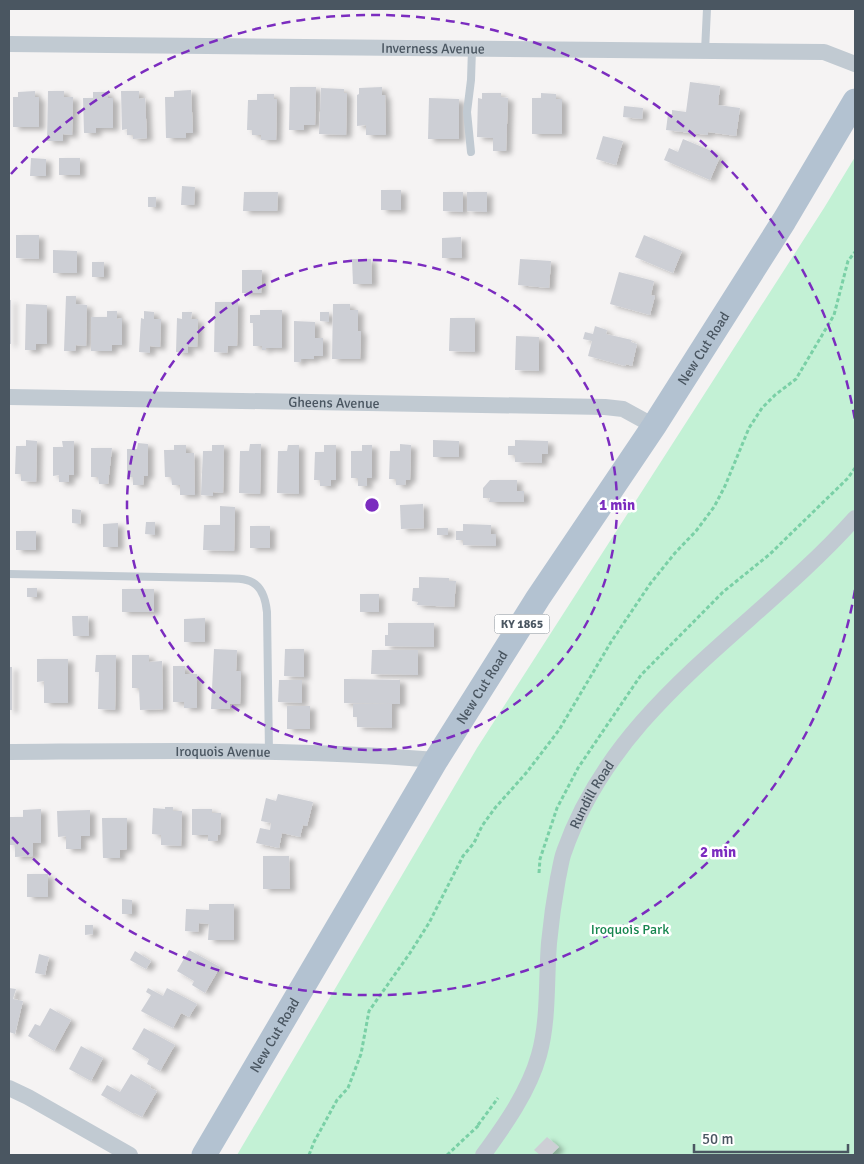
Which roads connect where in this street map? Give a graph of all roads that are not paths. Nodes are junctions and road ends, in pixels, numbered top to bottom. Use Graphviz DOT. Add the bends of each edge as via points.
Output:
graph roads {
  1 [pos="707,9"];
  2 [pos="9,44"];
  3 [pos="472,49"];
  4 [pos="706,51"];
  5 [pos="855,64"];
  6 [pos="855,101"];
  7 [pos="471,152"];
  8 [pos="9,397"];
  9 [pos="654,426"];
  10 [pos="855,518"];
  11 [pos="9,574"];
  12 [pos="9,752"];
  13 [pos="269,753"];
  14 [pos="436,760"];
  15 [pos="9,1088"];
  16 [pos="130,1155"];
  17 [pos="204,1155"];
  18 [pos="483,1155"];
  1 -- 4 [label="lane"];
  2 -- 3 [label="street, Inverness Avenue"];
  3 -- 4 [label="street, Inverness Avenue"];
  3 -- 7 [label="lane" via="467,112"];
  4 -- 5 [label="street, Inverness Avenue" via="824,52"];
  6 -- 9 [label="main road, New Cut Road / KY 1865" via="784,222"];
  8 -- 9 [label="street, Gheens Avenue" via="605,407 623,409"];
  9 -- 14 [label="main road, New Cut Road / KY 1865" via="538,598"];
  10 -- 18 [label="street, Rundill Road" via="782,590 670,690 619,748 595,785 563,853 553,906 546,1019 540,1053 528,1086"];
  11 -- 13 [label="lane" via="242,579 258,585 266,599 267,612"];
  12 -- 13 [label="street, Iroquois Avenue"];
  13 -- 14 [label="street, Iroquois Avenue" via="348,753"];
  14 -- 17 [label="main road, New Cut Road / KY 1865"];
  15 -- 16 [label="street"];
}
